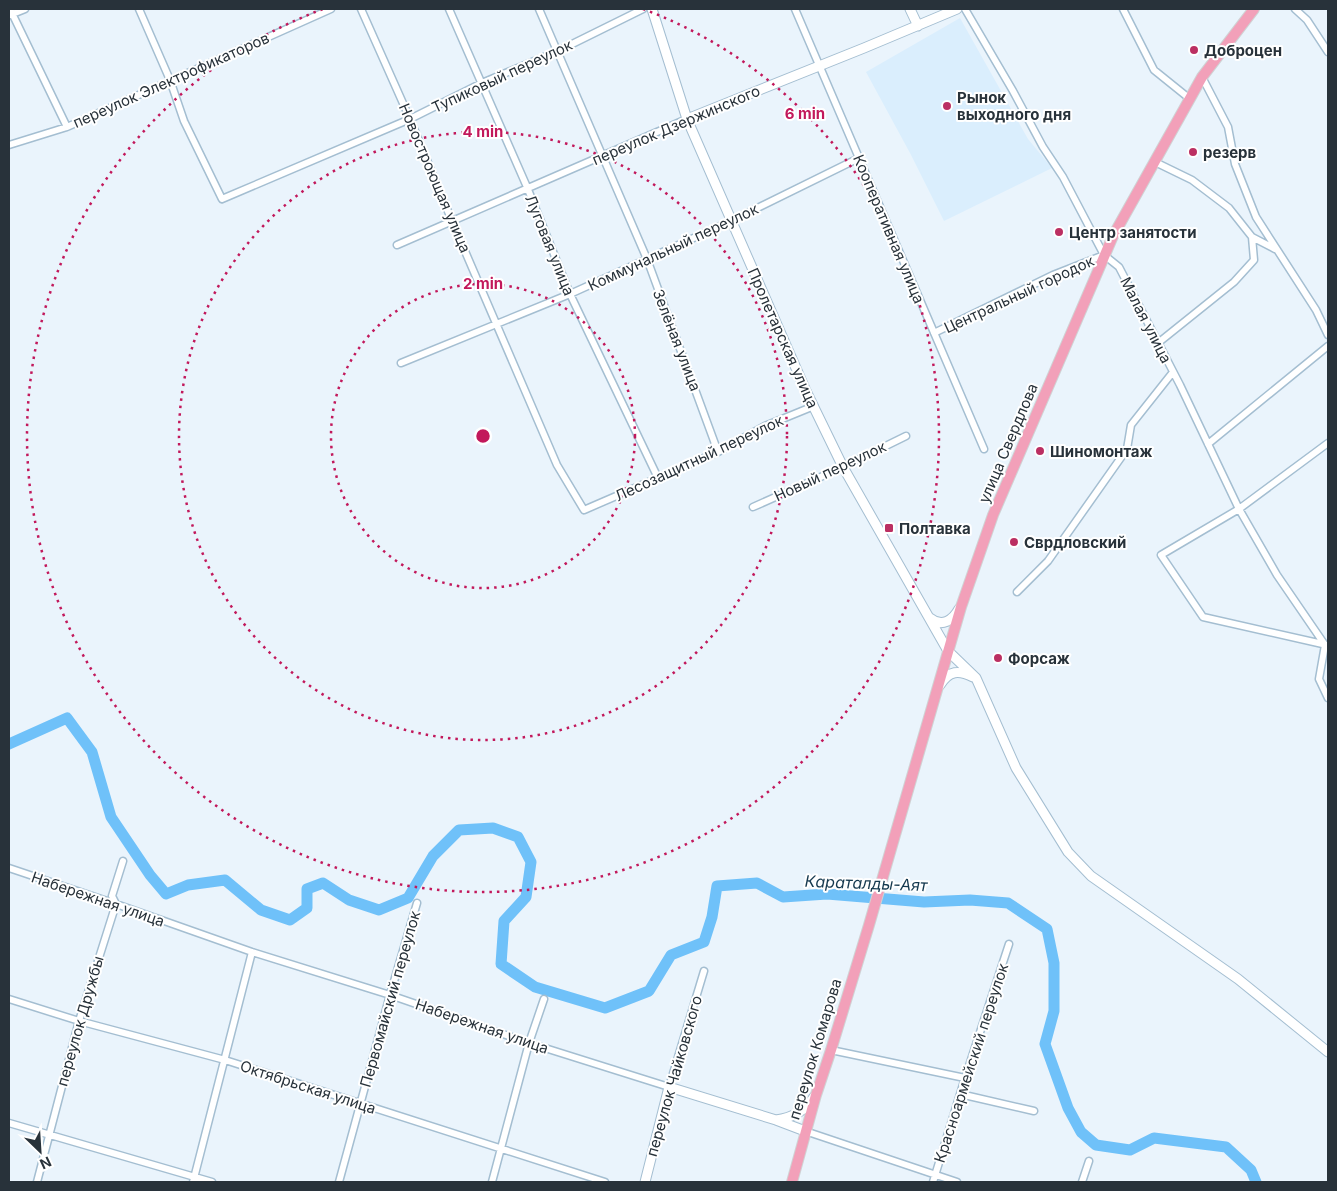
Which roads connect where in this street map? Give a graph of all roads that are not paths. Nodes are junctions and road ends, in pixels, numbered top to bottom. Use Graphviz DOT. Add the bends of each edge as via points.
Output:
graph roads {
  1 [pos="25,9"];
  2 [pos="139,9"];
  3 [pos="331,9"];
  4 [pos="361,9"];
  5 [pos="449,9"];
  6 [pos="539,9"];
  7 [pos="643,9"];
  8 [pos="652,9"];
  9 [pos="795,9"];
  10 [pos="910,9"];
  11 [pos="957,9"];
  12 [pos="965,9"];
  13 [pos="1123,9"];
  14 [pos="1254,9"];
  15 [pos="1295,9"];
  16 [pos="10,13"];
  17 [pos="918,26"];
  18 [pos="558,51"];
  19 [pos="1328,52"];
  20 [pos="820,66"];
  21 [pos="1202,77"];
  22 [pos="170,80"];
  23 [pos="482,83"];
  24 [pos="1190,99"];
  25 [pos="410,118"];
  26 [pos="687,119"];
  27 [pos="67,127"];
  28 [pos="9,145"];
  29 [pos="602,155"];
  30 [pos="859,158"];
  31 [pos="1155,162"];
  32 [pos="527,187"];
  33 [pos="452,221"];
  34 [pos="731,221"];
  35 [pos="1252,237"];
  36 [pos="397,244"];
  37 [pos="1277,250"];
  38 [pos="1104,255"];
  39 [pos="647,259"];
  40 [pos="570,294"];
  41 [pos="497,325"];
  42 [pos="934,333"];
  43 [pos="1328,335"];
  44 [pos="1158,342"];
  45 [pos="1328,346"];
  46 [pos="401,363"];
  47 [pos="1173,372"];
  48 [pos="814,406"];
  49 [pos="906,436"];
  50 [pos="1328,443"];
  51 [pos="1208,444"];
  52 [pos="984,449"];
  53 [pos="718,452"];
  54 [pos="843,466"];
  55 [pos="658,478"];
  56 [pos="754,507"];
  57 [pos="584,510"];
  58 [pos="1239,510"];
  59 [pos="1017,592"];
  60 [pos="961,607"];
  61 [pos="929,618"];
  62 [pos="1327,645"];
  63 [pos="948,651"];
  64 [pos="976,678"];
  65 [pos="937,689"];
  66 [pos="1328,698"];
  67 [pos="123,861"];
  68 [pos="9,868"];
  69 [pos="417,903"];
  70 [pos="116,904"];
  71 [pos="869,924"];
  72 [pos="1009,944"];
  73 [pos="252,952"];
  74 [pos="704,971"];
  75 [pos="390,995"];
  76 [pos="544,999"];
  77 [pos="9,1000"];
  78 [pos="79,1021"];
  79 [pos="529,1043"];
  80 [pos="831,1050"];
  81 [pos="1328,1052"];
  82 [pos="224,1060"];
  83 [pos="965,1078"];
  84 [pos="669,1087"];
  85 [pos="960,1094"];
  86 [pos="816,1095"];
  87 [pos="360,1104"];
  88 [pos="1034,1111"];
  89 [pos="776,1120"];
  90 [pos="9,1123"];
  91 [pos="805,1131"];
  92 [pos="49,1135"];
  93 [pos="501,1149"];
  94 [pos="1089,1161"];
  95 [pos="934,1179"];
  96 [pos="193,1180"];
  97 [pos="37,1182"];
  98 [pos="212,1182"];
  99 [pos="339,1182"];
  100 [pos="492,1182"];
  101 [pos="605,1182"];
  102 [pos="645,1182"];
  103 [pos="792,1182"];
  104 [pos="957,1182"];
  105 [pos="1082,1182"];
  1 -- 16 [label="street"];
  2 -- 22 [label="street"];
  3 -- 22 [label="street, переулок Электрофикаторов"];
  4 -- 25 [label="street, Новостроющая улица"];
  5 -- 23 [label="street, Луговая улица"];
  6 -- 18 [label="street, Зелёная улица"];
  7 -- 18 [label="street, Тупиковый переулок"];
  8 -- 26 [label="street, Пролетарская улица"];
  9 -- 20 [label="street, Кооперативная улица"];
  10 -- 17 [label="street"];
  11 -- 17 [label="street, переулок Дзержинского"];
  12 -- 38 [label="street, Малая улица"];
  13 -- 24 [label="street" via="1154,70"];
  14 -- 21 [label="main road, улица Свердлова"];
  15 -- 19 [label="street" via="1307,20"];
  16 -- 27 [label="street"];
  17 -- 20 [label="street, переулок Дзержинского"];
  18 -- 23 [label="street, Тупиковый переулок"];
  18 -- 29 [label="street, Зелёная улица"];
  20 -- 26 [label="street, переулок Дзержинского"];
  20 -- 30 [label="street, Кооперативная улица"];
  21 -- 24 [label="main road, улица Свердлова"];
  21 -- 37 [label="street" via="1228,127 1235,164 1256,217"];
  22 -- 25 [label="street, Тупиковый переулок" via="184,121 222,199"];
  22 -- 27 [label="street, переулок Электрофикаторов"];
  23 -- 25 [label="street, Тупиковый переулок"];
  23 -- 32 [label="street, Луговая улица"];
  24 -- 31 [label="main road, улица Свердлова"];
  25 -- 33 [label="street, Новостроющая улица"];
  26 -- 29 [label="street, переулок Дзержинского"];
  26 -- 34 [label="street, Пролетарская улица"];
  27 -- 28 [label="street, переулок Электрофикаторов"];
  29 -- 32 [label="street, переулок Дзержинского"];
  29 -- 39 [label="street, Зелёная улица"];
  30 -- 34 [label="street, Коммунальный переулок"];
  30 -- 42 [label="street, Кооперативная улица"];
  31 -- 35 [label="street" via="1192,180 1229,208"];
  31 -- 38 [label="main road, улица Свердлова"];
  32 -- 33 [label="street, переулок Дзержинского"];
  32 -- 40 [label="street, Луговая улица"];
  33 -- 36 [label="street, переулок Дзержинского"];
  33 -- 41 [label="street, Новостроющая улица"];
  34 -- 39 [label="street, Коммунальный переулок"];
  34 -- 48 [label="street, Пролетарская улица"];
  35 -- 37 [label="street"];
  35 -- 44 [label="street" via="1254,260 1234,282"];
  37 -- 43 [label="street" via="1316,310"];
  38 -- 42 [label="street, Центральный городок" via="1054,275"];
  38 -- 44 [label="street, Малая улица" via="1119,267"];
  38 -- 60 [label="main road, улица Свердлова" via="993,515"];
  39 -- 40 [label="street, Коммунальный переулок"];
  39 -- 53 [label="street, Зелёная улица"];
  40 -- 41 [label="street, Коммунальный переулок"];
  40 -- 55 [label="street, Луговая улица"];
  41 -- 46 [label="street, Коммунальный переулок"];
  41 -- 57 [label="street, Новостроющая улица" via="557,465"];
  42 -- 52 [label="street, Кооперативная улица"];
  44 -- 47 [label="street, Малая улица"];
  45 -- 51 [label="street"];
  47 -- 51 [label="street, Малая улица"];
  47 -- 59 [label="street" via="1131,424 1127,449 1048,561"];
  48 -- 53 [label="street, Лесозащитный переулок" via="765,426"];
  48 -- 54 [label="street, Пролетарская улица"];
  49 -- 54 [label="street, Новый переулок"];
  50 -- 58 [label="street"];
  51 -- 58 [label="street, Малая улица"];
  53 -- 55 [label="street, Лесозащитный переулок"];
  54 -- 56 [label="street, Новый переулок"];
  54 -- 61 [label="street, Пролетарская улица"];
  55 -- 57 [label="street, Лесозащитный переулок"];
  58 -- 62 [label="street, Малая улица" via="1277,575"];
  58 -- 62 [label="street" via="1161,555 1203,617"];
  60 -- 61 [label="street" via="948,621 934,622"];
  60 -- 63 [label="main road, улица Свердлова"];
  61 -- 63 [label="street, Пролетарская улица"];
  62 -- 66 [label="street" via="1319,679"];
  63 -- 64 [label="street, Пролетарская улица"];
  63 -- 65 [label="main road, улица Свердлова"];
  64 -- 65 [label="street" via="957,672 948,675"];
  64 -- 81 [label="street" via="1016,768 1068,852 1091,876 1238,979"];
  65 -- 71 [label="main road, улица Свердлова"];
  67 -- 70 [label="street, переулок Дружбы" via="112,896"];
  68 -- 70 [label="street, Набережная улица"];
  69 -- 75 [label="street, Первомайский переулок"];
  70 -- 73 [label="street, Набережная улица"];
  70 -- 78 [label="street, переулок Дружбы"];
  71 -- 80 [label="main road, переулок Комарова"];
  72 -- 83 [label="street, Красноармейский переулок"];
  73 -- 75 [label="street, Набережная улица"];
  73 -- 82 [label="street"];
  74 -- 84 [label="street, переулок Чайковского"];
  75 -- 79 [label="street, Набережная улица"];
  75 -- 87 [label="street, Первомайский переулок"];
  76 -- 79 [label="street"];
  77 -- 78 [label="street, Октябрьская улица"];
  78 -- 82 [label="street, Октябрьская улица"];
  78 -- 92 [label="street, переулок Дружбы"];
  79 -- 84 [label="street, Набережная улица"];
  79 -- 93 [label="street"];
  80 -- 83 [label="street"];
  80 -- 86 [label="main road, переулок Комарова"];
  82 -- 87 [label="street, Октябрьская улица"];
  82 -- 96 [label="street"];
  83 -- 85 [label="street, Красноармейский переулок"];
  84 -- 89 [label="street, Набережная улица"];
  84 -- 102 [label="street, переулок Чайковского"];
  85 -- 88 [label="street"];
  85 -- 95 [label="street, Красноармейский переулок"];
  86 -- 89 [label="street" via="799,1113"];
  86 -- 91 [label="main road, переулок Комарова"];
  87 -- 93 [label="street, Октябрьская улица"];
  87 -- 99 [label="street, Первомайский переулок"];
  89 -- 91 [label="street, Набережная улица"];
  90 -- 92 [label="street"];
  91 -- 95 [label="street, Набережная улица"];
  91 -- 103 [label="main road, переулок Комарова"];
  92 -- 96 [label="street"];
  92 -- 97 [label="street, переулок Дружбы"];
  93 -- 100 [label="street"];
  93 -- 101 [label="street, Октябрьская улица"];
  94 -- 105 [label="street"];
  95 -- 104 [label="street, Набережная улица"];
  96 -- 98 [label="street"];
}
